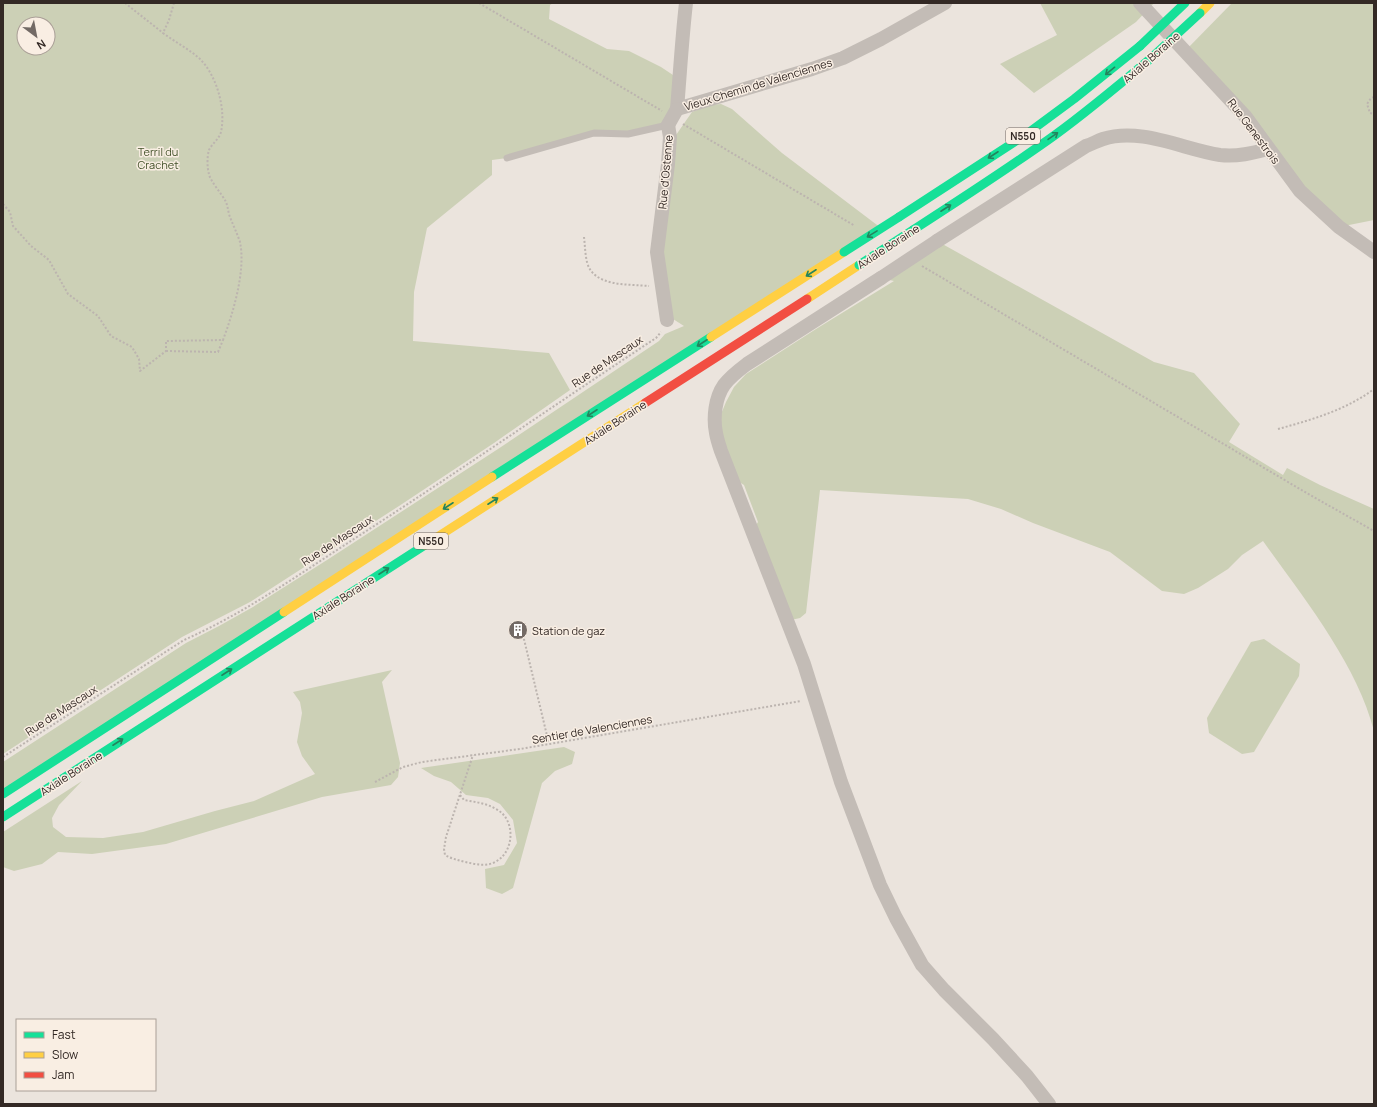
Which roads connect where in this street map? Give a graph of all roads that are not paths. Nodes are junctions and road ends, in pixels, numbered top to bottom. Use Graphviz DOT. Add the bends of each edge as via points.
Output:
graph roads {
  1 [pos="686,3"];
  2 [pos="944,3"];
  3 [pos="1140,3"];
  4 [pos="1185,3"];
  5 [pos="1210,3"];
  6 [pos="672,117"];
  7 [pos="1268,149"];
  8 [pos="507,158"];
  9 [pos="1374,252"];
  10 [pos="666,320"];
  11 [pos="3,794"];
  12 [pos="3,817"];
  13 [pos="1048,1104"];
  1 -- 6 [label="street, Rue d'Ostenne" via="681,62"];
  2 -- 6 [label="street, Vieux Chemin de Valenciennes" via="843,58"];
  3 -- 7 [label="street, Rue Genestrois" via="1230,99 1261,136"];
  4 -- 11 [label="highway, Axiale Boraine / N550, one-way, bridge" via="1140,46 1028,133"];
  12 -- 5 [label="highway, Axiale Boraine / N550, one-way, bridge" via="913,230 1055,135 1150,59"];
  6 -- 8 [label="lane" via="628,134 594,133"];
  6 -- 10 [label="street, Rue d'Ostenne" via="658,252"];
  7 -- 9 [label="street, Rue Genestrois" via="1300,192 1339,227"];
  7 -- 13 [label="street, bridge" via="1244,155 1221,155 1149,138 1124,136 1104,139 1086,146 747,364 724,386 717,400 716,433 721,451 804,664 841,782 880,885 922,966 1027,1076"];
}
